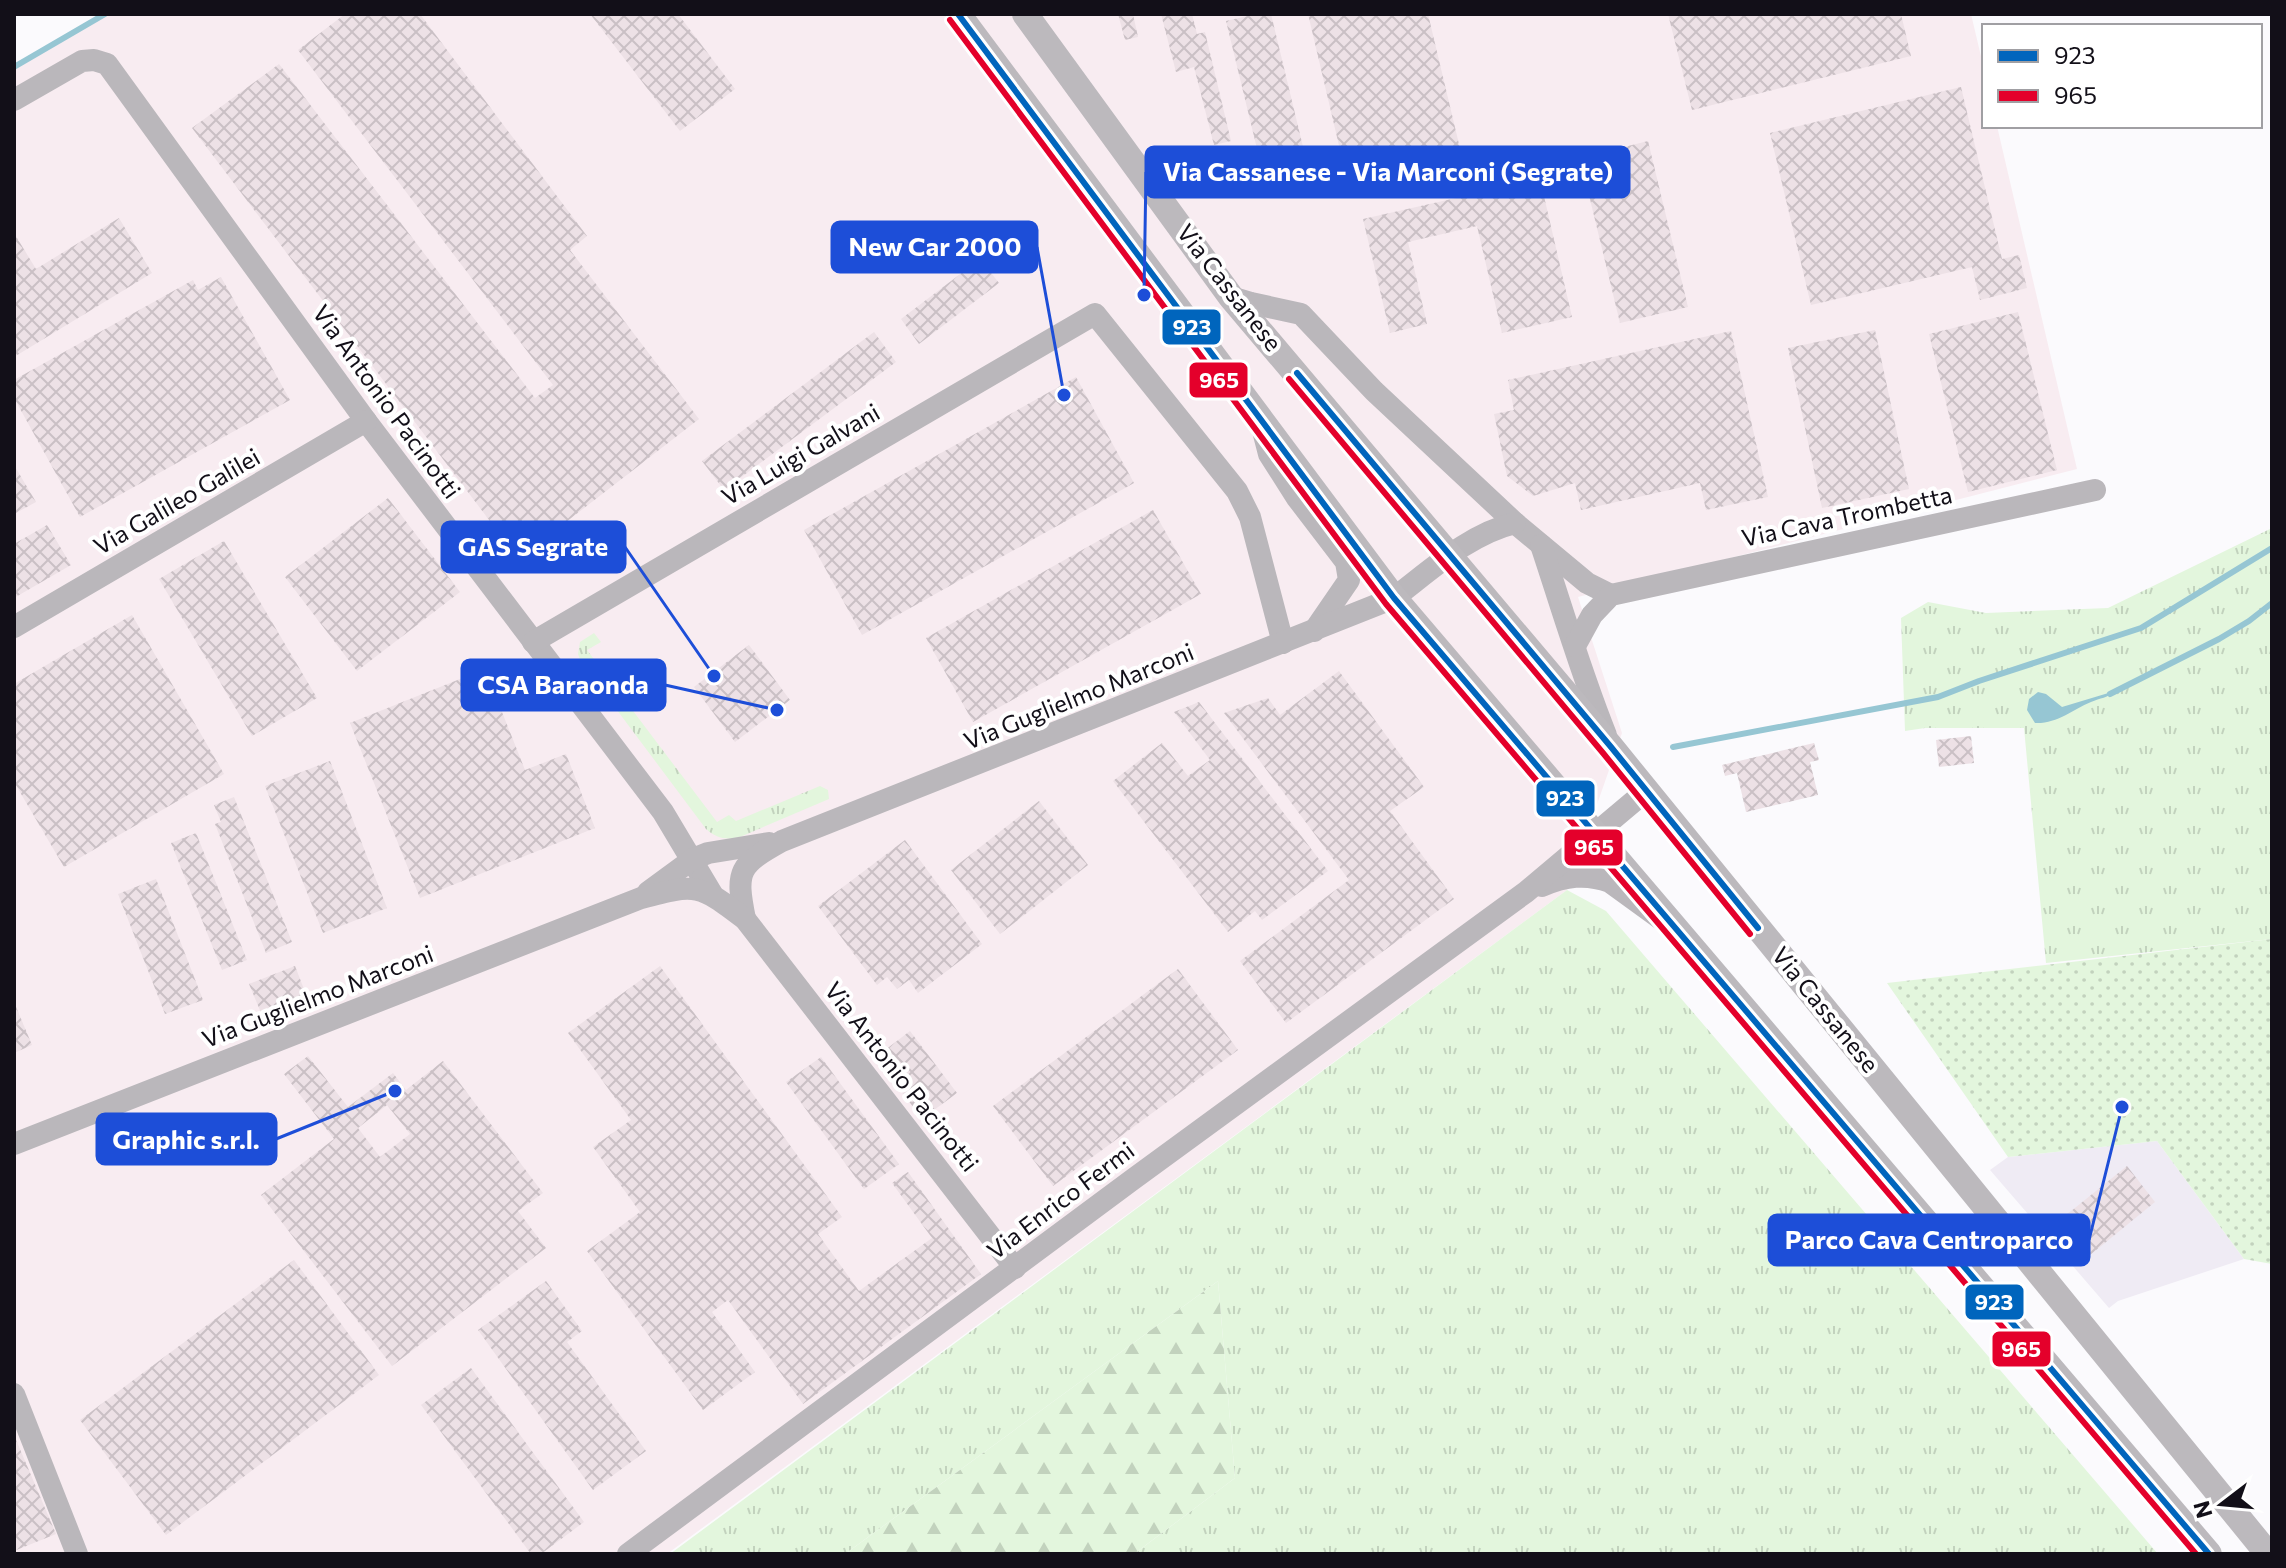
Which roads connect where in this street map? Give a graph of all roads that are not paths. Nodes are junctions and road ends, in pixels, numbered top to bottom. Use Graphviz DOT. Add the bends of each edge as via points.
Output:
graph roads {
  1 [pos="958,14"];
  2 [pos="1029,17"];
  3 [pos="14,100"];
  4 [pos="1231,297"];
  5 [pos="1260,418"];
  6 [pos="366,421"];
  7 [pos="2095,490"];
  8 [pos="1515,523"];
  9 [pos="1540,543"];
  10 [pos="1450,555"];
  11 [pos="1611,595"];
  12 [pos="1394,598"];
  13 [pos="14,627"];
  14 [pos="1314,631"];
  15 [pos="533,642"];
  16 [pos="1283,643"];
  17 [pos="1575,646"];
  18 [pos="1611,747"];
  19 [pos="1646,791"];
  20 [pos="1596,833"];
  21 [pos="782,841"];
  22 [pos="693,859"];
  23 [pos="1526,892"];
  24 [pos="712,894"];
  25 [pos="641,898"];
  26 [pos="745,919"];
  27 [pos="1679,930"];
  28 [pos="14,1144"];
  29 [pos="1015,1268"];
  30 [pos="14,1394"];
  31 [pos="77,1554"];
  32 [pos="628,1554"];
  33 [pos="2209,1554"];
  34 [pos="2268,1554"];
  1 -- 5 [label="main road"];
  2 -- 4 [label="main road, Via Cassanese"];
  3 -- 6 [label="street, Via Antonio Pacinotti" via="82,61 107,64"];
  4 -- 8 [label="street" via="1301,314 1374,391"];
  4 -- 10 [label="main road, Via Cassanese"];
  5 -- 12 [label="main road"];
  5 -- 14 [label="street" via="1269,454 1346,562 1349,580"];
  6 -- 13 [label="street, Via Galileo Galilei"];
  6 -- 15 [label="street, Via Antonio Pacinotti"];
  7 -- 11 [label="street, Via Cava Trombetta"];
  8 -- 9 [label="street"];
  8 -- 10 [label="street, Via Guglielmo Marconi"];
  9 -- 11 [label="street" via="1587,583"];
  9 -- 17 [label="street"];
  10 -- 12 [label="street, Via Guglielmo Marconi"];
  10 -- 18 [label="main road, Via Cassanese"];
  11 -- 17 [label="street"];
  12 -- 14 [label="street, Via Guglielmo Marconi"];
  12 -- 20 [label="main road"];
  14 -- 16 [label="street, Via Guglielmo Marconi"];
  15 -- 16 [label="street, Via Luigi Galvani" via="1095,314 1237,491 1250,517"];
  15 -- 22 [label="street, Via Antonio Pacinotti"];
  16 -- 21 [label="street, Via Guglielmo Marconi"];
  17 -- 18 [label="street"];
  18 -- 19 [label="main road, Via Cassanese"];
  19 -- 20 [label="street, Via Enrico Fermi"];
  19 -- 34 [label="main road, Via Cassanese"];
  20 -- 23 [label="street, Via Enrico Fermi"];
  20 -- 27 [label="main road"];
  21 -- 22 [label="street, Via Guglielmo Marconi"];
  21 -- 26 [label="street, Via Guglielmo Marconi" via="753,857 741,875"];
  22 -- 24 [label="street, Via Antonio Pacinotti"];
  22 -- 25 [label="street, Via Guglielmo Marconi"];
  23 -- 27 [label="street, Via Enrico Fermi" via="1569,876 1602,879"];
  23 -- 29 [label="street, Via Enrico Fermi"];
  24 -- 25 [label="street, Via Guglielmo Marconi" via="677,888"];
  24 -- 26 [label="street"];
  25 -- 28 [label="street, Via Guglielmo Marconi"];
  26 -- 29 [label="street, Via Antonio Pacinotti"];
  27 -- 33 [label="main road"];
  29 -- 32 [label="street, Via Enrico Fermi"];
  30 -- 31 [label="street"];
}
